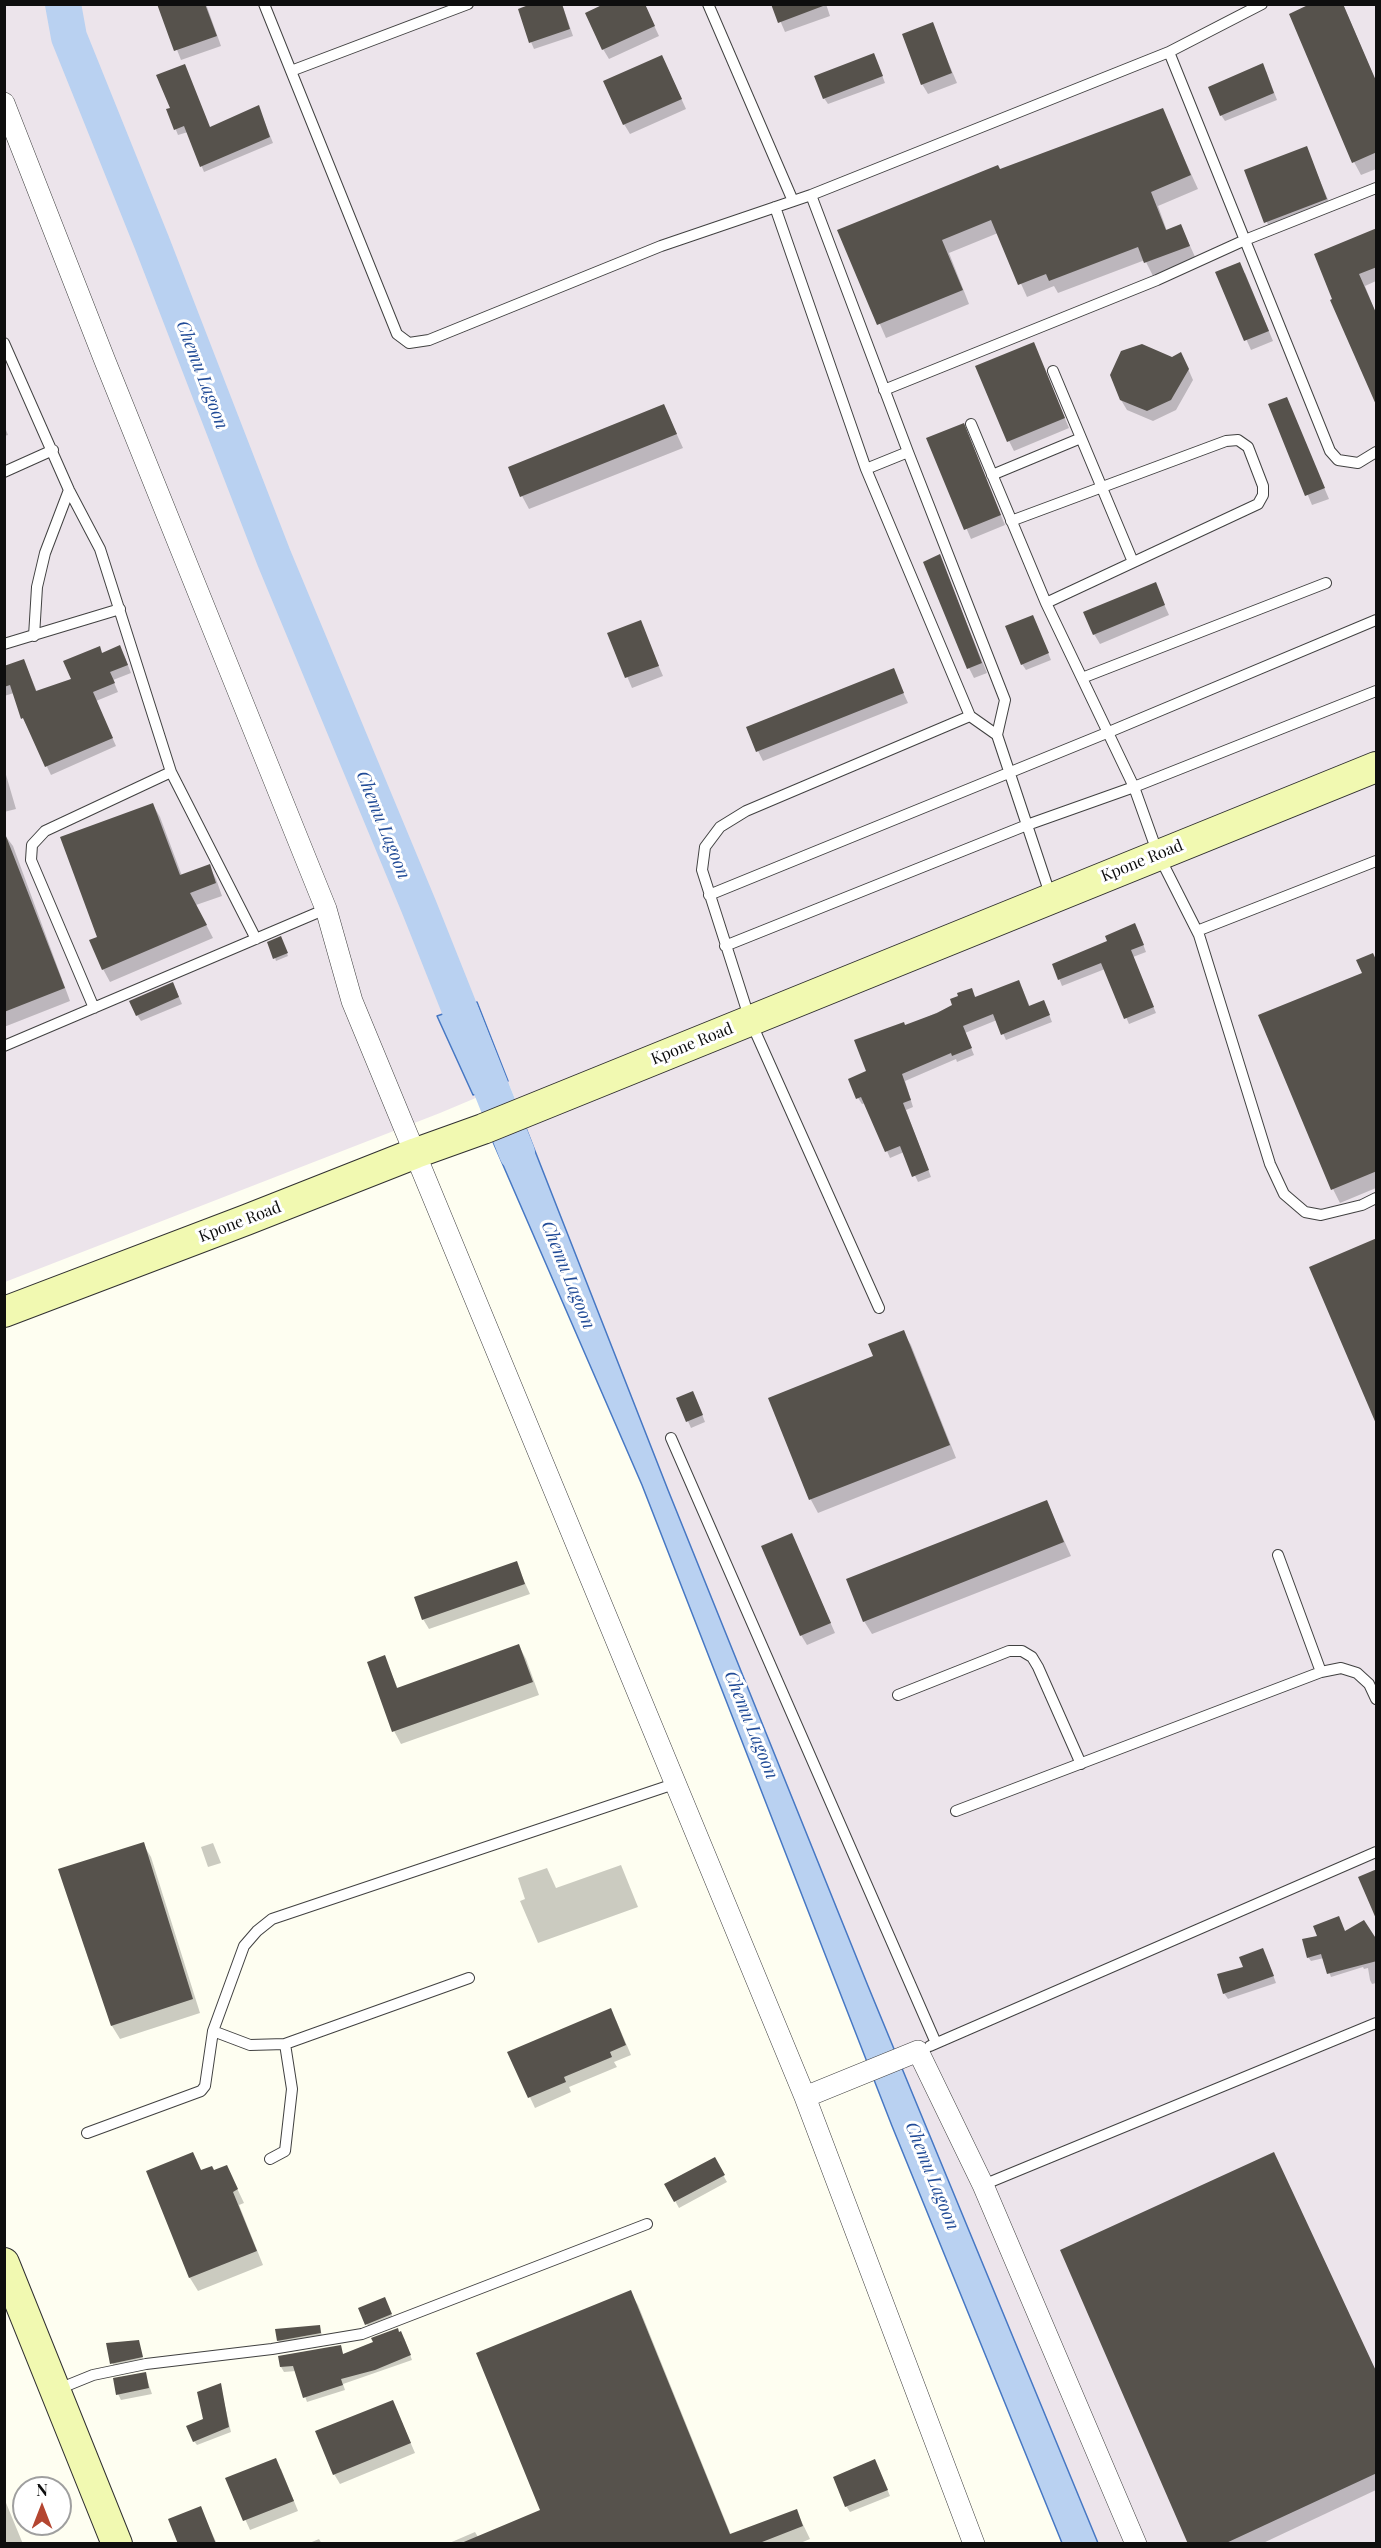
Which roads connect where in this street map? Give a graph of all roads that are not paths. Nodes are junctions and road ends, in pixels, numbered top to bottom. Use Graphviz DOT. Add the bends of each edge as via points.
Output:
graph roads {
  1 [pos="264,4"];
  2 [pos="468,4"];
  3 [pos="708,4"];
  4 [pos="1262,4"];
  5 [pos="1169,51"];
  6 [pos="291,71"];
  7 [pos="4,103"];
  8 [pos="1377,188"];
  9 [pos="811,195"];
  10 [pos="793,201"];
  11 [pos="775,207"];
  12 [pos="1245,240"];
  13 [pos="4,343"];
  14 [pos="1053,371"];
  15 [pos="884,390"];
  16 [pos="971,424"];
  17 [pos="1081,438"];
  18 [pos="53,450"];
  19 [pos="908,452"];
  20 [pos="1377,452"];
  21 [pos="866,470"];
  22 [pos="4,472"];
  23 [pos="992,475"];
  24 [pos="1102,486"];
  25 [pos="69,490"];
  26 [pos="1011,521"];
  27 [pos="1133,562"];
  28 [pos="1326,583"];
  29 [pos="1046,603"];
  30 [pos="120,609"];
  31 [pos="1377,620"];
  32 [pos="34,636"];
  33 [pos="4,644"];
  34 [pos="1082,678"];
  35 [pos="1377,691"];
  36 [pos="970,716"];
  37 [pos="1109,732"];
  38 [pos="997,735"];
  39 [pos="1377,767"];
  40 [pos="1009,771"];
  41 [pos="171,772"];
  42 [pos="1134,787"];
  43 [pos="1027,825"];
  44 [pos="1158,854"];
  45 [pos="1377,861"];
  46 [pos="709,895"];
  47 [pos="1051,898"];
  48 [pos="326,909"];
  49 [pos="1197,931"];
  50 [pos="256,939"];
  51 [pos="725,946"];
  52 [pos="94,1008"];
  53 [pos="750,1020"];
  54 [pos="4,1046"];
  55 [pos="416,1153"];
  56 [pos="1377,1198"];
  57 [pos="879,1308"];
  58 [pos="4,1312"];
  59 [pos="671,1437"];
  60 [pos="1278,1555"];
  61 [pos="1321,1672"];
  62 [pos="898,1695"];
  63 [pos="1377,1699"];
  64 [pos="1081,1764"];
  65 [pos="677,1783"];
  66 [pos="956,1811"];
  67 [pos="1377,1852"];
  68 [pos="469,1978"];
  69 [pos="1377,2023"];
  70 [pos="213,2031"];
  71 [pos="285,2044"];
  72 [pos="927,2047"];
  73 [pos="805,2097"];
  74 [pos="87,2133"];
  75 [pos="270,2159"];
  76 [pos="983,2185"];
  77 [pos="647,2224"];
  78 [pos="4,2263"];
  79 [pos="56,2390"];
  80 [pos="117,2544"];
  81 [pos="974,2544"];
  82 [pos="1136,2544"];
  1 -- 6 [label="lane"];
  2 -- 6 [label="lane"];
  3 -- 10 [label="lane"];
  4 -- 5 [label="lane"];
  5 -- 9 [label="lane"];
  5 -- 12 [label="lane"];
  6 -- 11 [label="lane" via="397,334 409,343 429,340 661,246"];
  7 -- 48 [label="street"];
  8 -- 12 [label="lane"];
  9 -- 10 [label="lane"];
  9 -- 15 [label="lane"];
  10 -- 11 [label="lane"];
  11 -- 21 [label="lane"];
  12 -- 15 [label="lane" via="1157,280"];
  12 -- 20 [label="lane" via="1330,451 1338,460 1358,463"];
  13 -- 18 [label="lane"];
  14 -- 17 [label="lane"];
  15 -- 19 [label="lane"];
  16 -- 23 [label="lane"];
  17 -- 23 [label="lane"];
  17 -- 24 [label="lane"];
  18 -- 22 [label="lane"];
  18 -- 25 [label="lane"];
  19 -- 21 [label="lane"];
  19 -- 38 [label="lane" via="1005,700"];
  21 -- 36 [label="lane"];
  23 -- 26 [label="lane"];
  24 -- 26 [label="lane"];
  24 -- 27 [label="lane"];
  24 -- 27 [label="lane" via="1226,441 1238,440 1248,447 1263,486 1258,504"];
  25 -- 30 [label="lane" via="100,549"];
  25 -- 32 [label="lane" via="42,564"];
  26 -- 29 [label="lane"];
  27 -- 29 [label="lane"];
  28 -- 34 [label="lane"];
  29 -- 34 [label="lane"];
  30 -- 32 [label="lane"];
  30 -- 41 [label="lane"];
  31 -- 37 [label="lane"];
  32 -- 33 [label="lane"];
  34 -- 37 [label="lane"];
  35 -- 42 [label="lane"];
  36 -- 38 [label="lane"];
  36 -- 46 [label="lane" via="746,811 720,827 705,847 702,870"];
  37 -- 40 [label="lane"];
  37 -- 42 [label="lane"];
  38 -- 40 [label="lane"];
  39 -- 44 [label="main road, Kpone Road"];
  40 -- 43 [label="lane"];
  40 -- 46 [label="lane"];
  41 -- 50 [label="lane"];
  41 -- 52 [label="lane" via="67,819 45,831 32,845 31,860"];
  42 -- 43 [label="lane"];
  42 -- 44 [label="lane"];
  43 -- 47 [label="lane"];
  43 -- 51 [label="lane"];
  44 -- 47 [label="main road, Kpone Road"];
  44 -- 49 [label="lane"];
  45 -- 49 [label="lane"];
  46 -- 51 [label="lane"];
  47 -- 53 [label="main road, Kpone Road"];
  48 -- 50 [label="lane"];
  48 -- 55 [label="street" via="352,1001"];
  49 -- 56 [label="lane" via="1270,1164 1284,1194 1305,1212 1321,1215"];
  50 -- 52 [label="lane"];
  51 -- 53 [label="lane"];
  52 -- 54 [label="lane"];
  53 -- 55 [label="main road, Kpone Road"];
  53 -- 57 [label="lane"];
  55 -- 58 [label="main road, Kpone Road"];
  55 -- 65 [label="street"];
  59 -- 72 [label="lane"];
  60 -- 61 [label="lane"];
  61 -- 63 [label="lane" via="1341,1668 1357,1673"];
  61 -- 64 [label="lane"];
  62 -- 64 [label="lane" via="1009,1651 1022,1651 1038,1667"];
  64 -- 66 [label="lane"];
  65 -- 70 [label="lane" via="272,1919 244,1946"];
  65 -- 73 [label="street"];
  67 -- 72 [label="lane"];
  68 -- 71 [label="lane"];
  69 -- 76 [label="lane"];
  70 -- 71 [label="lane" via="250,2045"];
  70 -- 74 [label="lane" via="208,2079 201,2091"];
  71 -- 75 [label="lane" via="292,2089 285,2151"];
  72 -- 73 [label="street"];
  72 -- 76 [label="street"];
  73 -- 81 [label="street"];
  76 -- 82 [label="street"];
  77 -- 79 [label="lane" via="362,2334 146,2364 93,2375"];
  78 -- 79 [label="main road"];
  79 -- 80 [label="main road"];
}
